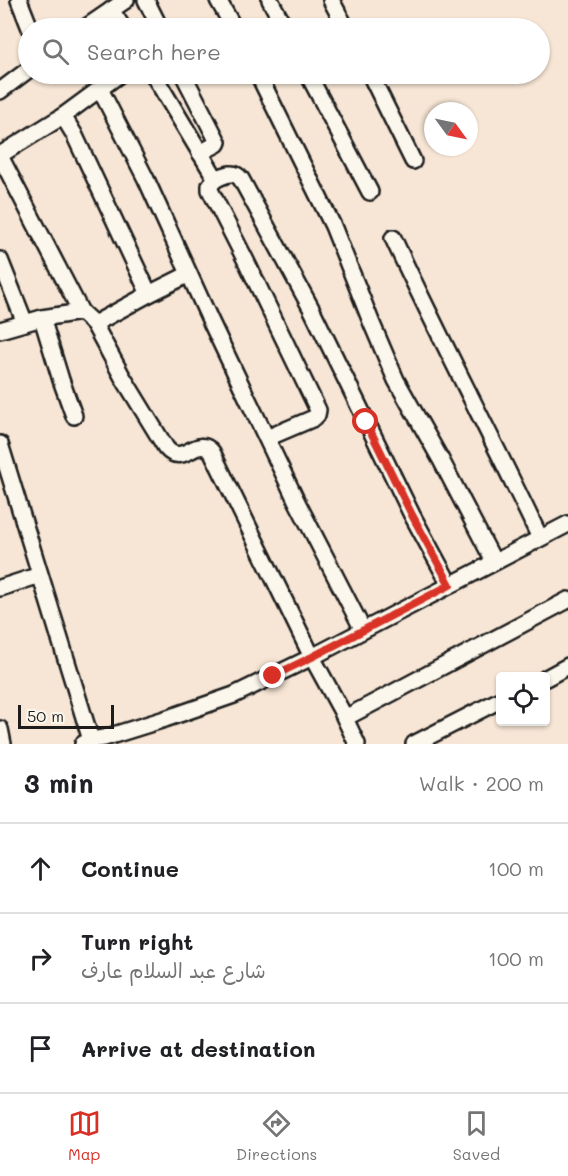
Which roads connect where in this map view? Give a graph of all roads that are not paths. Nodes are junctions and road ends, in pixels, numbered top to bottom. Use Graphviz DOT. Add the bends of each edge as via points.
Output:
graph roads {
  1 [pos="19,0"];
  2 [pos="126,0"];
  3 [pos="146,0"];
  4 [pos="218,0"];
  5 [pos="270,0"];
  6 [pos="331,0"];
  7 [pos="111,10"];
  8 [pos="26,18"];
  9 [pos="99,18"];
  10 [pos="116,18"];
  11 [pos="155,18"];
  12 [pos="228,18"];
  13 [pos="280,18"];
  14 [pos="341,18"];
  15 [pos="18,78"];
  16 [pos="107,84"];
  17 [pos="159,84"];
  18 [pos="188,84"];
  19 [pos="263,84"];
  20 [pos="313,84"];
  21 [pos="375,84"];
  22 [pos="100,89"];
  23 [pos="0,91"];
  24 [pos="63,116"];
  25 [pos="200,153"];
  26 [pos="0,156"];
  27 [pos="413,161"];
  28 [pos="216,179"];
  29 [pos="369,192"];
  30 [pos="393,238"];
  31 [pos="0,260"];
  32 [pos="189,274"];
  33 [pos="149,294"];
  34 [pos="81,312"];
  35 [pos="42,318"];
  36 [pos="25,323"];
  37 [pos="93,324"];
  38 [pos="0,330"];
  39 [pos="74,416"];
  40 [pos="267,438"];
  41 [pos="0,444"];
  42 [pos="568,524"];
  43 [pos="540,538"];
  44 [pos="494,562"];
  45 [pos="40,576"];
  46 [pos="450,585"];
  47 [pos="0,588"];
  48 [pos="568,600"];
  49 [pos="363,630"];
  50 [pos="312,657"];
  51 [pos="568,666"];
  52 [pos="550,676"];
  53 [pos="496,703"];
  54 [pos="345,718"];
  55 [pos="0,729"];
  56 [pos="87,742"];
  57 [pos="3,744"];
  58 [pos="357,744"];
  59 [pos="414,744"];
  1 -- 8 [label="street"];
  2 -- 7 [label="street"];
  3 -- 11 [label="street"];
  4 -- 12 [label="street"];
  5 -- 13 [label="street"];
  6 -- 14 [label="street"];
  7 -- 9 [label="street"];
  7 -- 10 [label="street"];
  15 -- 23 [label="street"];
  16 -- 22 [label="street"];
  17 -- 25 [label="street"];
  18 -- 25 [label="street" via="218,142"];
  19 -- 44 [label="street" via="333,226 396,380"];
  20 -- 29 [label="street"];
  21 -- 27 [label="street"];
  22 -- 24 [label="street"];
  22 -- 32 [label="street"];
  24 -- 26 [label="street"];
  24 -- 33 [label="street"];
  25 -- 28 [label="street"];
  26 -- 34 [label="street"];
  28 -- 40 [label="street" via="210,190 318,410 314,418"];
  28 -- 46 [label="street" via="233,173 241,179 312,310"];
  30 -- 43 [label="street"];
  31 -- 36 [label="street"];
  32 -- 33 [label="street"];
  32 -- 40 [label="street"];
  33 -- 37 [label="street"];
  34 -- 35 [label="street"];
  34 -- 37 [label="street"];
  35 -- 36 [label="street"];
  35 -- 39 [label="street"];
  36 -- 38 [label="street"];
  37 -- 50 [label="street" via="169,451 179,455 204,446 212,452"];
  40 -- 49 [label="street"];
  41 -- 45 [label="street"];
  42 -- 43 [label="street"];
  43 -- 44 [label="street"];
  44 -- 46 [label="street"];
  45 -- 47 [label="street"];
  45 -- 56 [label="street"];
  46 -- 49 [label="street"];
  48 -- 54 [label="street"];
  49 -- 50 [label="street"];
  50 -- 54 [label="street"];
  50 -- 56 [label="street" via="234,695"];
  51 -- 52 [label="street"];
  53 -- 59 [label="street"];
  54 -- 58 [label="street"];
  55 -- 57 [label="street"];
}
